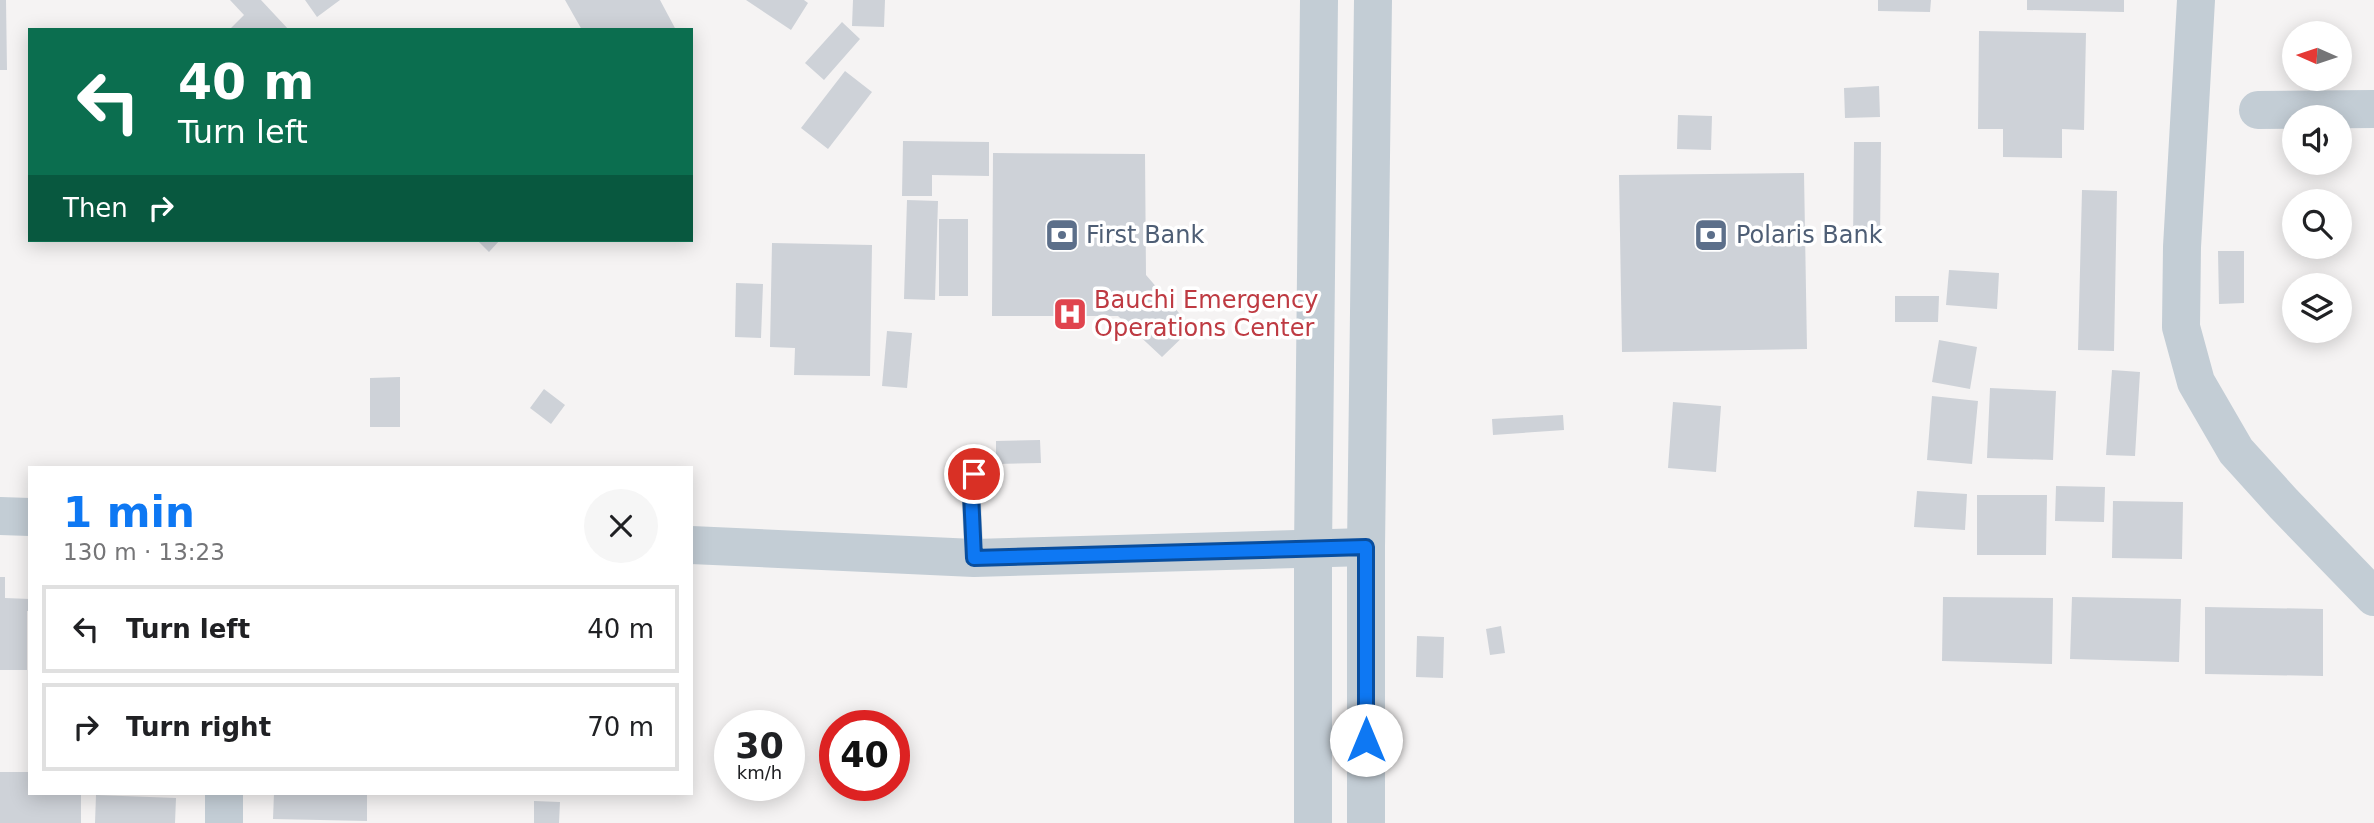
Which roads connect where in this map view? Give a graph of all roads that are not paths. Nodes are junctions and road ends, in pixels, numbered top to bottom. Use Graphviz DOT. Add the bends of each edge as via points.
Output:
graph roads {
  1 [pos="1319,0"];
  2 [pos="1373,0"];
  3 [pos="2196,0"];
  4 [pos="2374,109"];
  5 [pos="2258,110"];
  6 [pos="976,454"];
  7 [pos="0,516"];
  8 [pos="28,517"];
  9 [pos="693,545"];
  10 [pos="1366,547"];
  11 [pos="1313,550"];
  12 [pos="974,558"];
  13 [pos="2374,597"];
  14 [pos="224,795"];
  15 [pos="224,823"];
  16 [pos="1313,823"];
  17 [pos="1366,823"];
  1 -- 11 [label="street"];
  2 -- 10 [label="street"];
  3 -- 13 [label="street" via="2181,327 2196,382 2236,451"];
  4 -- 5 [label="street"];
  6 -- 12 [label="lane" via="971,493"];
  7 -- 8 [label="street"];
  9 -- 12 [label="street"];
  10 -- 11 [label="street"];
  10 -- 17 [label="street"];
  11 -- 12 [label="street"];
  11 -- 16 [label="street"];
  14 -- 15 [label="street"];
}
